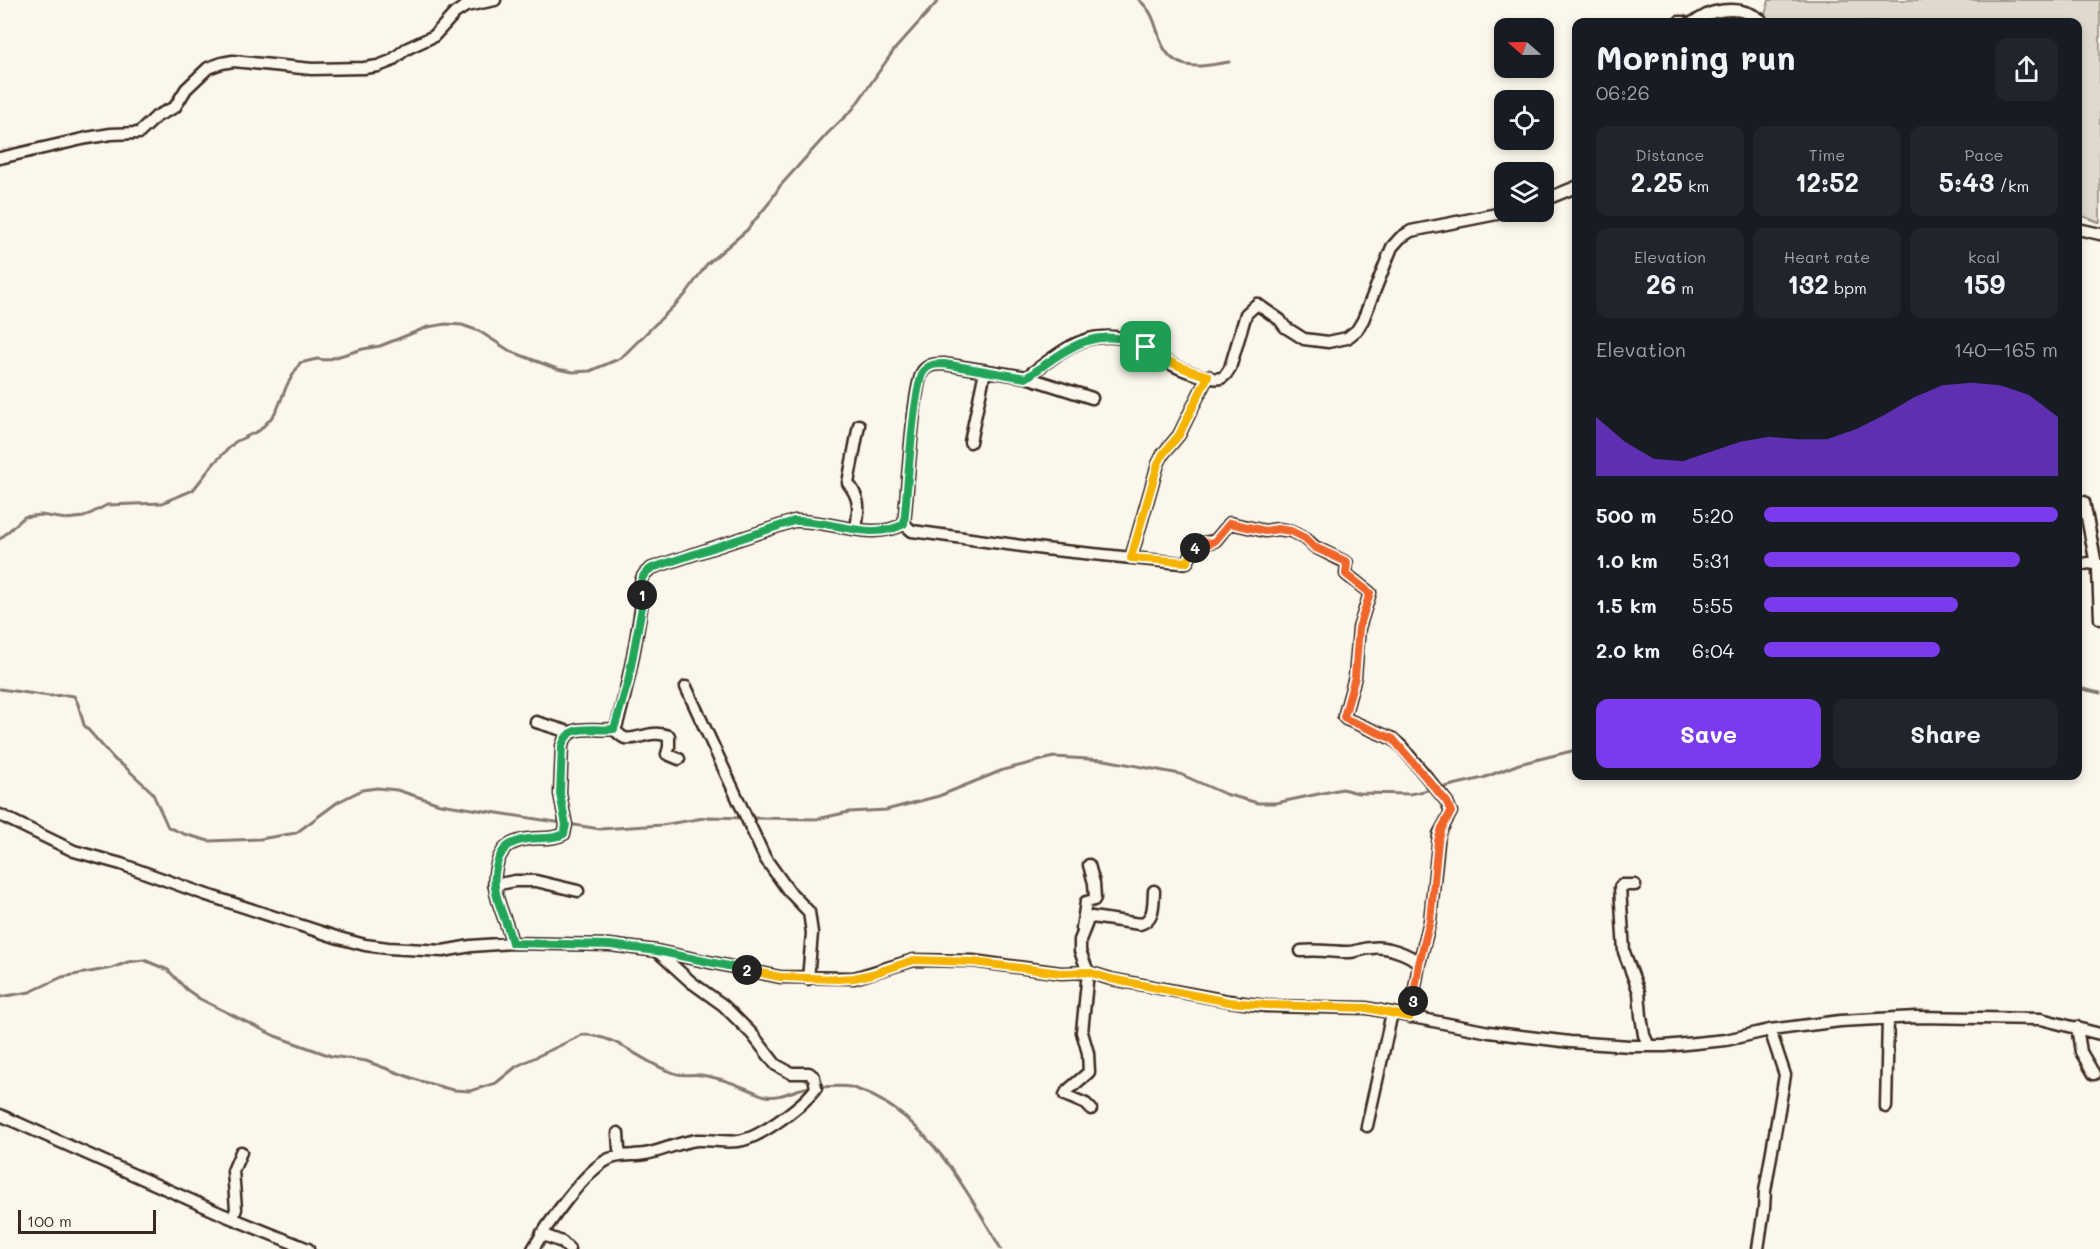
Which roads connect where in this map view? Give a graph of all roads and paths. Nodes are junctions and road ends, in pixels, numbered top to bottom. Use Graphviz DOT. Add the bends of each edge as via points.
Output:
graph roads {
  1 [pos="495,0"];
  2 [pos="1701,18"];
  3 [pos="1758,18"];
  4 [pos="0,158"];
  5 [pos="1572,189"];
  6 [pos="1554,196"];
  7 [pos="1494,215"];
  8 [pos="2082,230"];
  9 [pos="2100,234"];
  10 [pos="985,371"];
  11 [pos="1208,376"];
  12 [pos="1026,378"];
  13 [pos="1092,398"];
  14 [pos="859,425"];
  15 [pos="969,442"];
  16 [pos="2084,502"];
  17 [pos="904,524"];
  18 [pos="856,529"];
  19 [pos="1131,558"];
  20 [pos="2082,565"];
  21 [pos="2099,565"];
  22 [pos="2100,619"];
  23 [pos="686,687"];
  24 [pos="536,722"];
  25 [pos="614,729"];
  26 [pos="569,732"];
  27 [pos="679,759"];
  28 [pos="0,815"];
  29 [pos="1089,864"];
  30 [pos="494,885"];
  31 [pos="1635,885"];
  32 [pos="578,891"];
  33 [pos="1154,891"];
  34 [pos="1080,940"];
  35 [pos="512,943"];
  36 [pos="657,951"];
  37 [pos="1301,951"];
  38 [pos="1419,964"];
  39 [pos="1088,972"];
  40 [pos="808,979"];
  41 [pos="1392,1013"];
  42 [pos="1410,1017"];
  43 [pos="1887,1019"];
  44 [pos="2077,1027"];
  45 [pos="1770,1030"];
  46 [pos="2100,1034"];
  47 [pos="1649,1046"];
  48 [pos="2094,1074"];
  49 [pos="1886,1107"];
  50 [pos="1091,1109"];
  51 [pos="0,1115"];
  52 [pos="1367,1126"];
  53 [pos="618,1134"];
  54 [pos="241,1152"];
  55 [pos="621,1156"];
  56 [pos="233,1218"];
  57 [pos="542,1234"];
  58 [pos="308,1249"];
  59 [pos="533,1249"];
  60 [pos="569,1249"];
  61 [pos="1758,1249"];
  1 -- 4 [label="street" via="460,9 434,36 401,51 386,64 333,70 222,63 208,68 186,89 175,107 157,116 139,133 87,138"];
  2 -- 3 [label="street" via="1714,12 1743,10"];
  5 -- 6 [label="street"];
  7 -- 11 [label="street" via="1419,230 1400,238 1392,247 1363,320 1347,338 1328,342 1304,339 1257,304 1246,314 1226,375"];
  8 -- 9 [label="street"];
  10 -- 12 [label="street"];
  10 -- 15 [label="street"];
  10 -- 17 [label="street" via="933,364 924,371 915,407"];
  11 -- 12 [label="street" via="1168,363 1137,342 1104,337 1080,342"];
  11 -- 19 [label="street" via="1179,435 1158,464"];
  12 -- 13 [label="street"];
  14 -- 18 [label="street" via="848,483 857,494"];
  16 -- 21 [label="street"];
  17 -- 18 [label="street" via="893,530"];
  17 -- 19 [label="street" via="912,531"];
  18 -- 25 [label="street" via="794,521 644,572 632,662"];
  19 -- 38 [label="street" via="1187,562 1197,544 1215,541 1230,523 1265,531 1278,529 1291,531 1314,547 1343,559 1347,562 1346,574 1370,593 1359,628 1355,677 1344,717 1393,739 1447,802 1451,812 1438,841 1430,921"];
  20 -- 21 [label="street"];
  21 -- 22 [label="street"];
  23 -- 40 [label="street" via="765,858 809,912 812,933"];
  24 -- 26 [label="street"];
  25 -- 26 [label="street"];
  25 -- 27 [label="street" via="628,739 646,734 669,736 667,754"];
  26 -- 30 [label="street" via="562,746 560,794 564,834 508,845 496,867"];
  28 -- 35 [label="street" via="74,850 339,938 388,948 443,951"];
  29 -- 34 [label="street" via="1095,898 1085,903"];
  30 -- 32 [label="street" via="536,881"];
  30 -- 35 [label="street"];
  31 -- 47 [label="street" via="1620,887 1624,952 1639,992"];
  33 -- 34 [label="street" via="1152,912 1146,922 1092,917"];
  34 -- 39 [label="street"];
  35 -- 36 [label="street" via="610,945"];
  36 -- 40 [label="street" via="780,977"];
  36 -- 55 [label="street" via="730,1011 776,1065 791,1073 808,1073 814,1077 816,1088 795,1110 743,1141 698,1140 647,1154"];
  37 -- 38 [label="street" via="1357,952 1383,948 1413,958"];
  38 -- 42 [label="street"];
  39 -- 40 [label="street" via="1061,973 935,959 914,960 854,978"];
  39 -- 41 [label="street" via="1229,1002 1367,1008"];
  39 -- 50 [label="street" via="1082,1032 1089,1072 1065,1095"];
  41 -- 42 [label="street"];
  41 -- 52 [label="street"];
  42 -- 47 [label="street" via="1570,1042"];
  43 -- 44 [label="street" via="1995,1017 2041,1019"];
  43 -- 45 [label="street"];
  43 -- 49 [label="street"];
  44 -- 46 [label="street"];
  44 -- 48 [label="street" via="2081,1052"];
  45 -- 47 [label="street" via="1726,1040"];
  45 -- 61 [label="street" via="1785,1075"];
  51 -- 56 [label="street"];
  53 -- 55 [label="street"];
  54 -- 56 [label="street" via="233,1171"];
  55 -- 57 [label="street" via="607,1160 592,1172"];
  56 -- 58 [label="street"];
  57 -- 59 [label="street"];
  57 -- 60 [label="street"];
}
